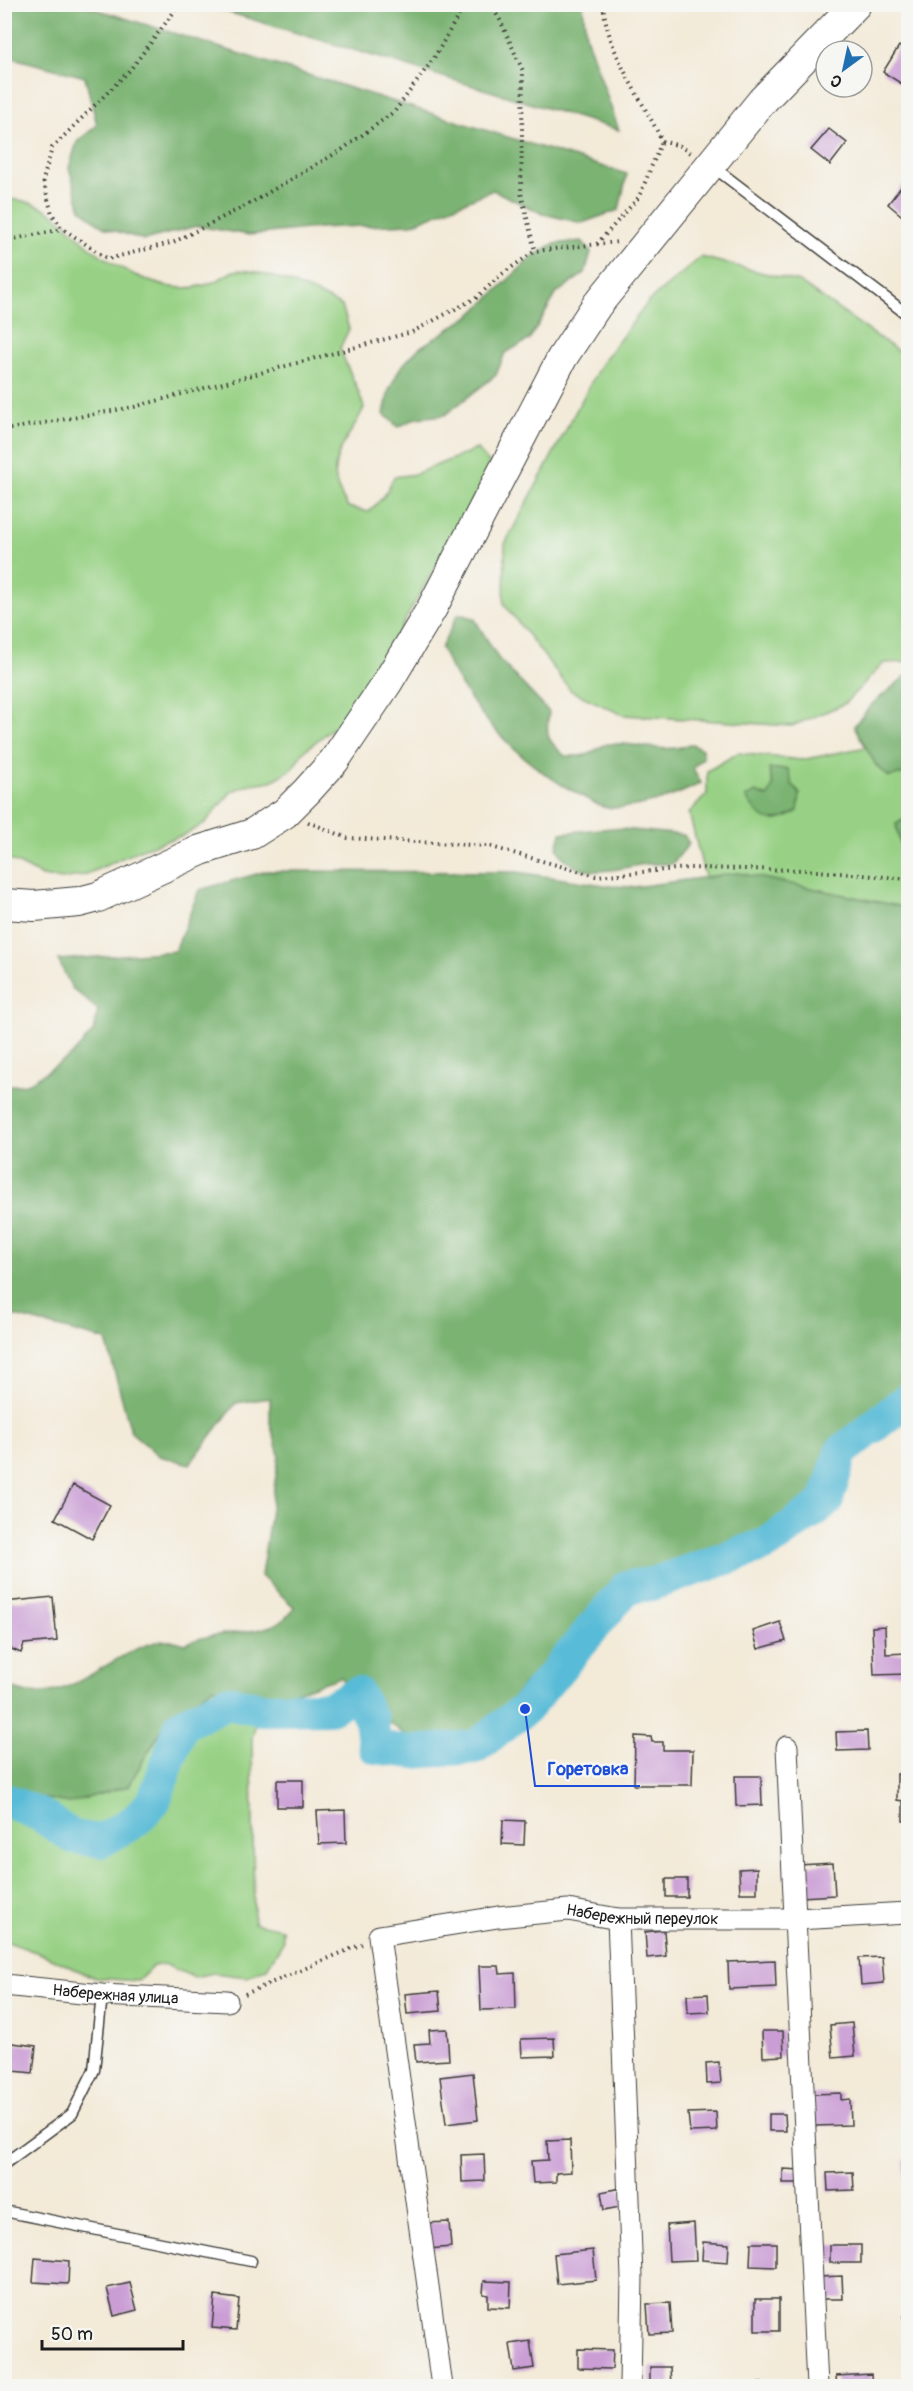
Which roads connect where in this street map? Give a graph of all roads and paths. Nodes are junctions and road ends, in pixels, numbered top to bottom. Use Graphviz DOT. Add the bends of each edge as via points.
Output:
graph roads {
  1 [pos="180,4"];
  2 [pos="465,4"];
  3 [pos="490,4"];
  4 [pos="603,4"];
  5 [pos="856,4"];
  6 [pos="662,141"];
  7 [pos="709,164"];
  8 [pos="63,229"];
  9 [pos="657,233"];
  10 [pos="4,241"];
  11 [pos="597,244"];
  12 [pos="535,251"];
  13 [pos="909,315"];
  14 [pos="4,359"];
  15 [pos="4,414"];
  16 [pos="4,430"];
  17 [pos="285,813"];
  18 [pos="909,879"];
  19 [pos="4,904"];
  20 [pos="787,1747"];
  21 [pos="909,1913"];
  22 [pos="618,1919"];
  23 [pos="796,1919"];
  24 [pos="379,1936"];
  25 [pos="4,1985"];
  26 [pos="102,1995"];
  27 [pos="227,2001"];
  28 [pos="4,2164"];
  29 [pos="4,2211"];
  30 [pos="251,2261"];
  31 [pos="442,2386"];
  32 [pos="630,2386"];
  33 [pos="817,2386"];
  1 -- 8 [label="path" via="130,70 52,148 44,180 52,214"];
  2 -- 8 [label="path" via="434,58 395,111 343,149 249,204 174,242 108,259"];
  3 -- 12 [label="path" via="523,71 521,193"];
  4 -- 6 [label="path" via="622,69"];
  5 -- 7 [label="street" via="762,101"];
  6 -- 7 [label="path" via="680,146"];
  6 -- 11 [label="path" via="639,197"];
  7 -- 9 [label="street"];
  7 -- 13 [label="lane"];
  8 -- 10 [label="path"];
  9 -- 11 [label="path"];
  9 -- 17 [label="street" via="597,305 562,358 432,608 387,683 334,760"];
  11 -- 12 [label="path"];
  12 -- 16 [label="path" via="476,298 412,332 134,407"];
  14 -- 15 [label="path"];
  17 -- 18 [label="path" via="348,838 488,846 596,876 688,868 806,870"];
  17 -- 19 [label="street" via="252,834 201,850 98,897 34,906"];
  20 -- 23 [label="street"];
  21 -- 23 [label="street, Набережный переулок"];
  22 -- 23 [label="street, Набережный переулок"];
  22 -- 24 [label="street, Набережный переулок" via="568,1910"];
  22 -- 32 [label="street" via="632,2277"];
  23 -- 33 [label="street"];
  24 -- 27 [label="path"];
  24 -- 31 [label="street"];
  25 -- 26 [label="street, Набережная улица"];
  26 -- 27 [label="street, Набережная улица"];
  26 -- 28 [label="lane" via="94,2070 72,2114"];
  29 -- 30 [label="lane"];
}
